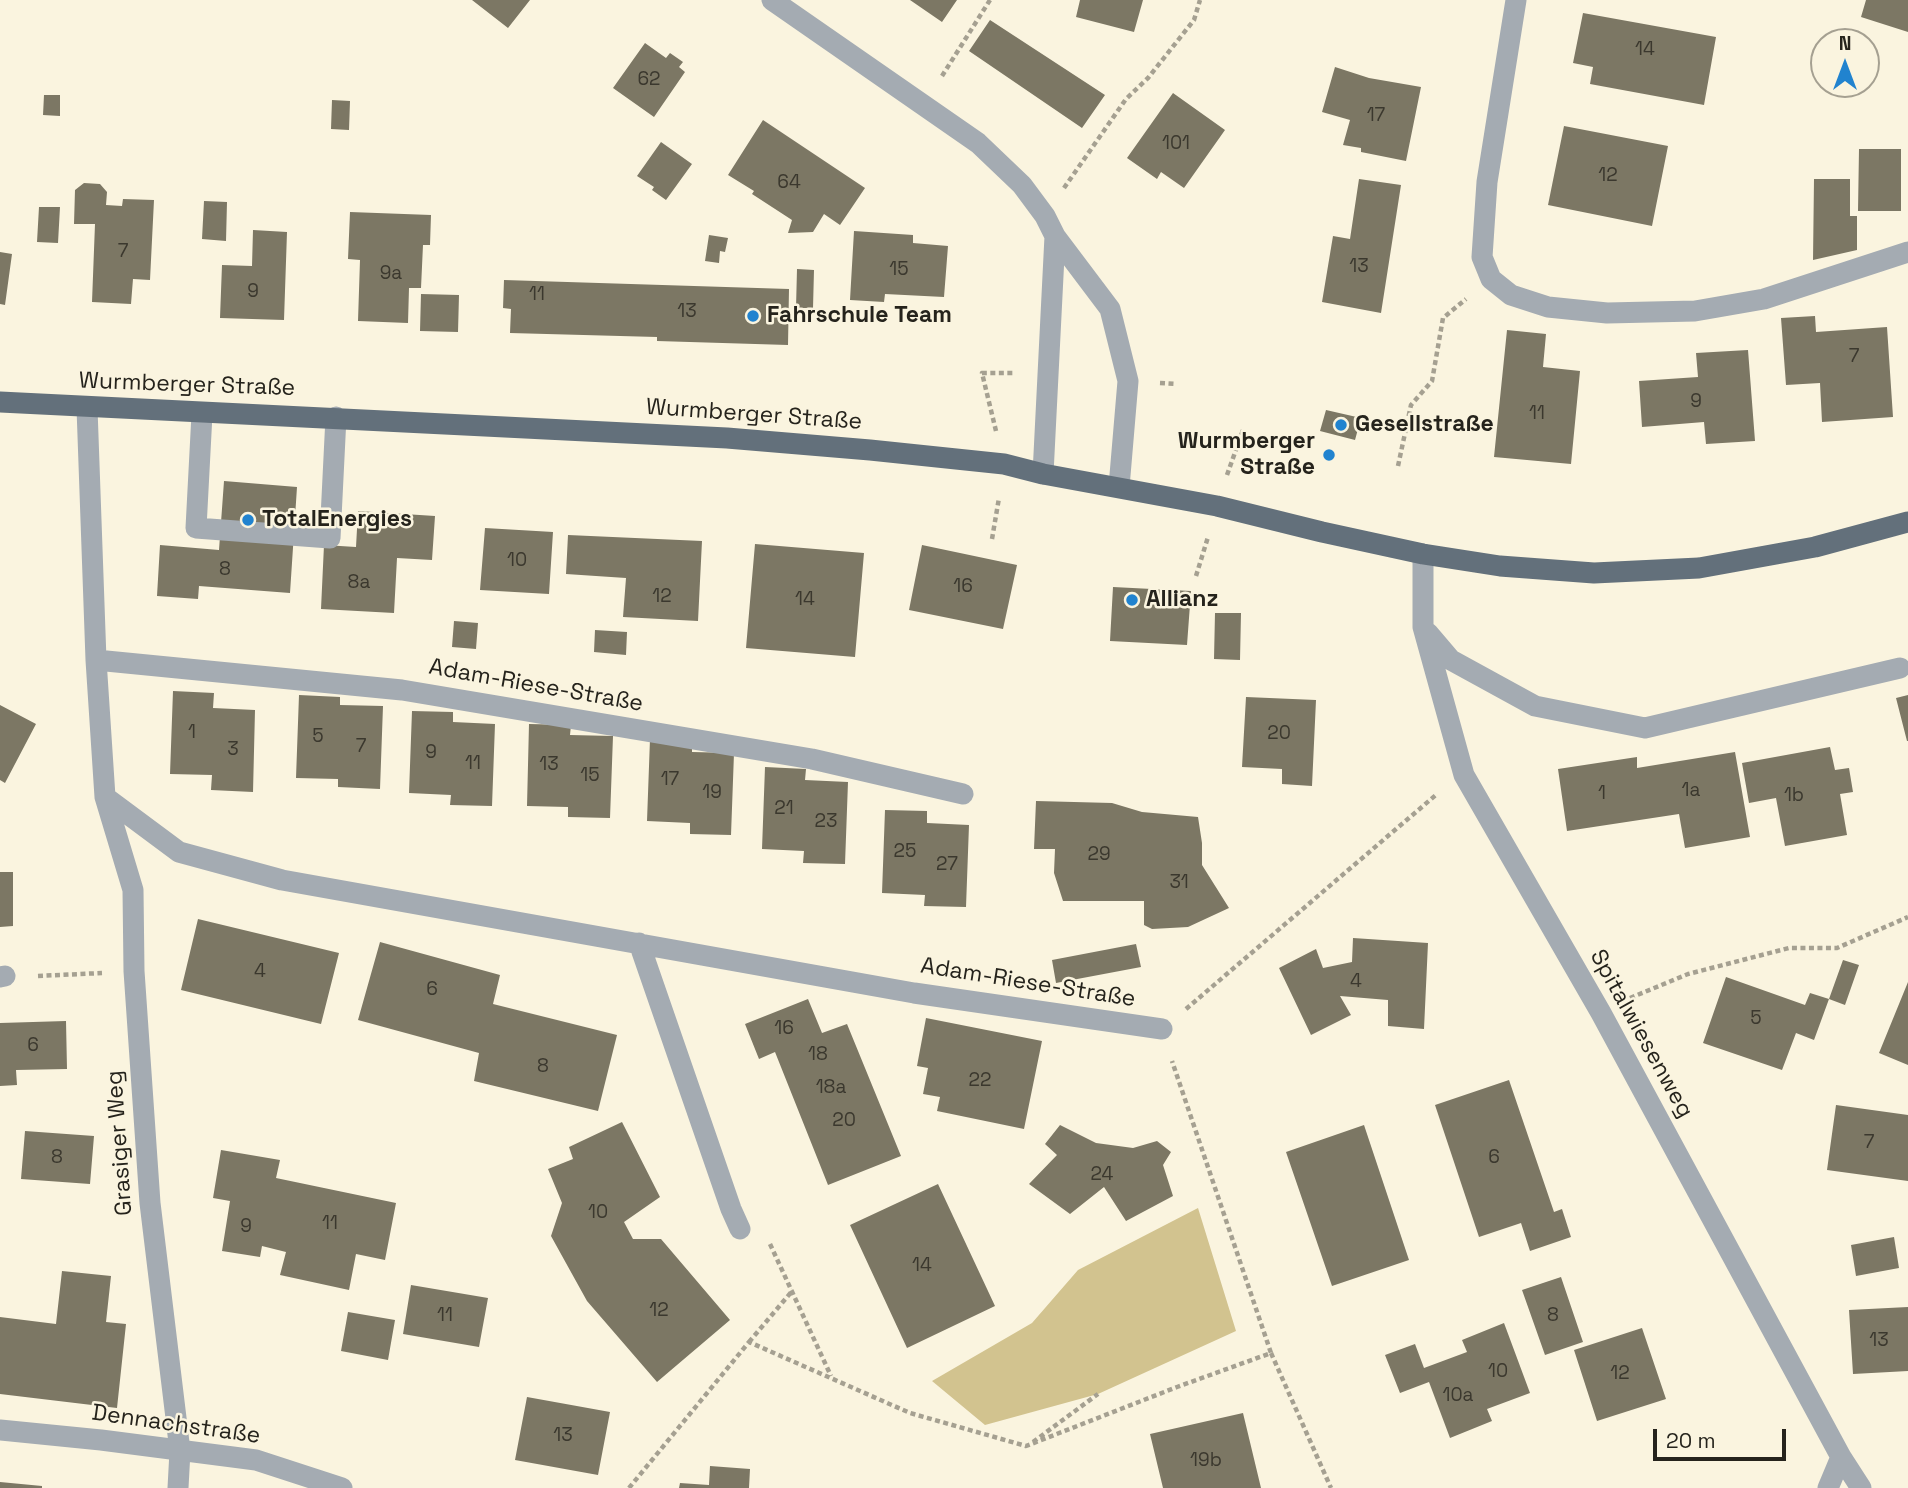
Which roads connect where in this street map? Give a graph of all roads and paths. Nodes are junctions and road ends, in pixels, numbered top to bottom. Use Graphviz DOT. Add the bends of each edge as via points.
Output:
graph roads {
  1 [pos="772,0"];
  2 [pos="990,0"];
  3 [pos="1200,0"];
  4 [pos="1516,0"];
  5 [pos="923,105"];
  6 [pos="1045,216"];
  7 [pos="1055,236"];
  8 [pos="1908,252"];
  9 [pos="1491,279"];
  10 [pos="0,402"];
  11 [pos="87,408"];
  12 [pos="202,414"];
  13 [pos="336,417"];
  14 [pos="1398,466"];
  15 [pos="1044,474"];
  16 [pos="1119,487"];
  17 [pos="1908,522"];
  18 [pos="1423,554"];
  19 [pos="1423,626"];
  20 [pos="96,660"];
  21 [pos="1900,668"];
  22 [pos="1464,775"];
  23 [pos="963,794"];
  24 [pos="105,797"];
  25 [pos="1908,917"];
  26 [pos="639,943"];
  27 [pos="134,971"];
  28 [pos="58,976"];
  29 [pos="1660,984"];
  30 [pos="1161,1030"];
  31 [pos="740,1229"];
  32 [pos="793,1290"];
  33 [pos="748,1342"];
  34 [pos="1271,1353"];
  35 [pos="831,1376"];
  36 [pos="1098,1394"];
  37 [pos="0,1430"];
  38 [pos="1026,1446"];
  39 [pos="180,1451"];
  40 [pos="1841,1457"];
  41 [pos="178,1488"];
  42 [pos="342,1488"];
  43 [pos="629,1488"];
  44 [pos="1332,1488"];
  45 [pos="1828,1488"];
  46 [pos="1861,1488"];
  1 -- 5 [label="street"];
  2 -- 5 [label="path"];
  3 -- 6 [label="path" via="1194,20 1126,99"];
  4 -- 9 [label="street" via="1488,182 1482,257"];
  5 -- 6 [label="street" via="978,143 1022,184"];
  6 -- 7 [label="street"];
  7 -- 15 [label="street"];
  7 -- 16 [label="street" via="1110,309 1128,381"];
  8 -- 9 [label="street" via="1764,299 1695,311 1608,313 1548,307 1511,295"];
  9 -- 14 [label="path" via="1443,318 1432,381 1411,405"];
  10 -- 11 [label="main road, Wurmberger Straße"];
  11 -- 12 [label="main road, Wurmberger Straße"];
  11 -- 20 [label="street"];
  12 -- 13 [label="main road, Wurmberger Straße"];
  12 -- 13 [label="street" via="196,528 330,538"];
  13 -- 15 [label="main road, Wurmberger Straße" via="727,438 1004,464"];
  15 -- 16 [label="main road, Wurmberger Straße"];
  16 -- 18 [label="main road, Wurmberger Straße"];
  17 -- 18 [label="main road, Wurmberger Straße" via="1815,547 1699,568 1594,573"];
  18 -- 19 [label="street, Spitalwiesenweg"];
  19 -- 21 [label="street" via="1451,660 1535,706 1645,728"];
  19 -- 22 [label="street, Spitalwiesenweg"];
  20 -- 23 [label="street, Adam-Riese-Straße" via="402,690 812,759"];
  20 -- 24 [label="street"];
  22 -- 30 [label="path" via="1424,803"];
  22 -- 40 [label="street, Spitalwiesenweg" via="1601,1013"];
  24 -- 26 [label="street, Adam-Riese-Straße" via="179,852 282,880"];
  24 -- 27 [label="street, Grasiger Weg" via="132,890"];
  25 -- 29 [label="path, Spitalwiesenweg" via="1837,948 1789,948"];
  26 -- 30 [label="street, Adam-Riese-Straße" via="914,993"];
  26 -- 31 [label="street"];
  27 -- 28 [label="path"];
  27 -- 39 [label="street, Grasiger Weg" via="150,1203"];
  30 -- 34 [label="path"];
  31 -- 32 [label="path" via="765,1233"];
  32 -- 33 [label="path"];
  32 -- 35 [label="path"];
  33 -- 35 [label="path"];
  33 -- 43 [label="path"];
  34 -- 38 [label="path"];
  34 -- 44 [label="path"];
  35 -- 38 [label="path" via="910,1413"];
  36 -- 38 [label="path"];
  37 -- 39 [label="street, Dennachstraße"];
  39 -- 41 [label="street, Grasiger Weg"];
  39 -- 42 [label="street, Dennachstraße" via="256,1460"];
  40 -- 45 [label="street"];
  40 -- 46 [label="street, Spitalwiesenweg"];
}
